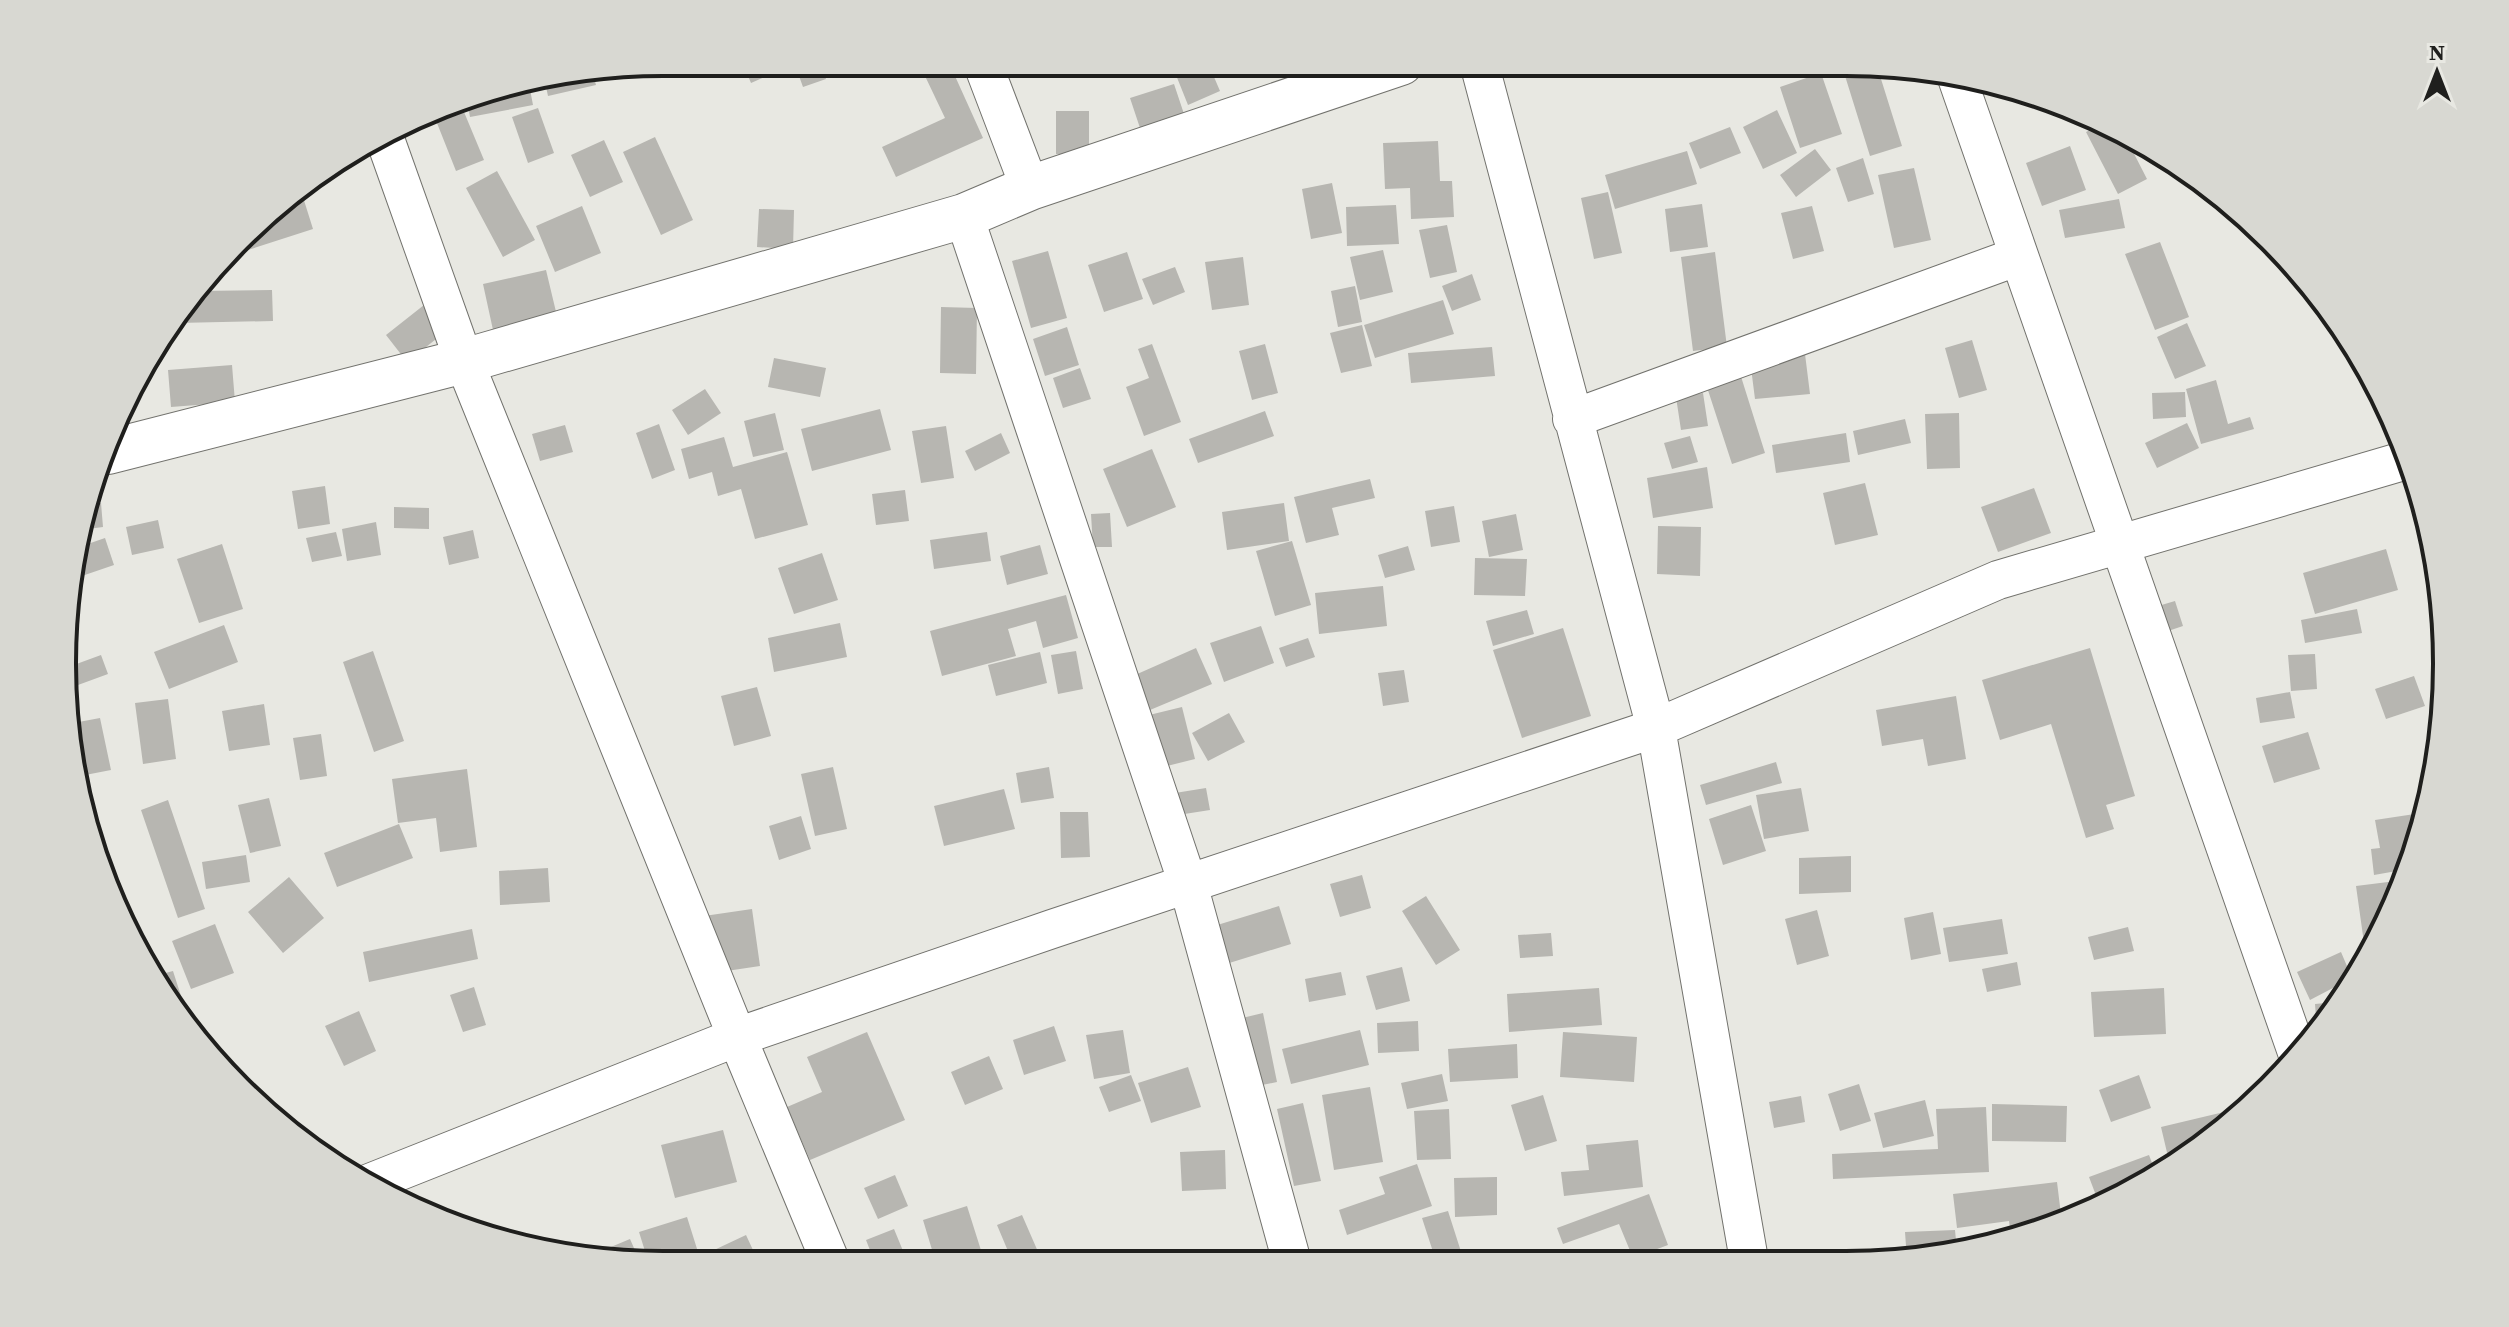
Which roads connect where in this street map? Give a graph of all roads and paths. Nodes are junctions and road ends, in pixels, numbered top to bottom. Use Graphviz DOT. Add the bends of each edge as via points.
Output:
graph roads {
  1 [pos="987,76"];
  2 [pos="1362,76"];
  3 [pos="1482,76"];
  4 [pos="1960,87"];
  5 [pos="387,146"];
  6 [pos="1030,188"];
  7 [pos="964,216"];
  8 [pos="2019,256"];
  9 [pos="464,361"];
  10 [pos="1572,419"];
  11 [pos="117,450"];
  12 [pos="2397,463"];
  13 [pos="2119,544"];
  14 [pos="1656,728"];
  15 [pos="1188,884"];
  16 [pos="737,1037"];
  17 [pos="2294,1043"];
  18 [pos="390,1183"];
  19 [pos="826,1251"];
  20 [pos="1289,1251"];
  21 [pos="1747,1251"];
  1 -- 6 [label="street"];
  2 -- 6 [label="street"];
  3 -- 10 [label="street"];
  4 -- 8 [label="street"];
  5 -- 9 [label="street"];
  6 -- 7 [label="street"];
  7 -- 9 [label="street"];
  7 -- 15 [label="street"];
  8 -- 10 [label="street"];
  8 -- 13 [label="street"];
  9 -- 11 [label="street"];
  9 -- 16 [label="street"];
  10 -- 14 [label="street"];
  12 -- 13 [label="street"];
  13 -- 14 [label="street" via="1998,580"];
  13 -- 17 [label="street"];
  14 -- 15 [label="street"];
  14 -- 21 [label="street"];
  15 -- 16 [label="street"];
  15 -- 20 [label="street"];
  16 -- 18 [label="street"];
  16 -- 19 [label="street"];
}
